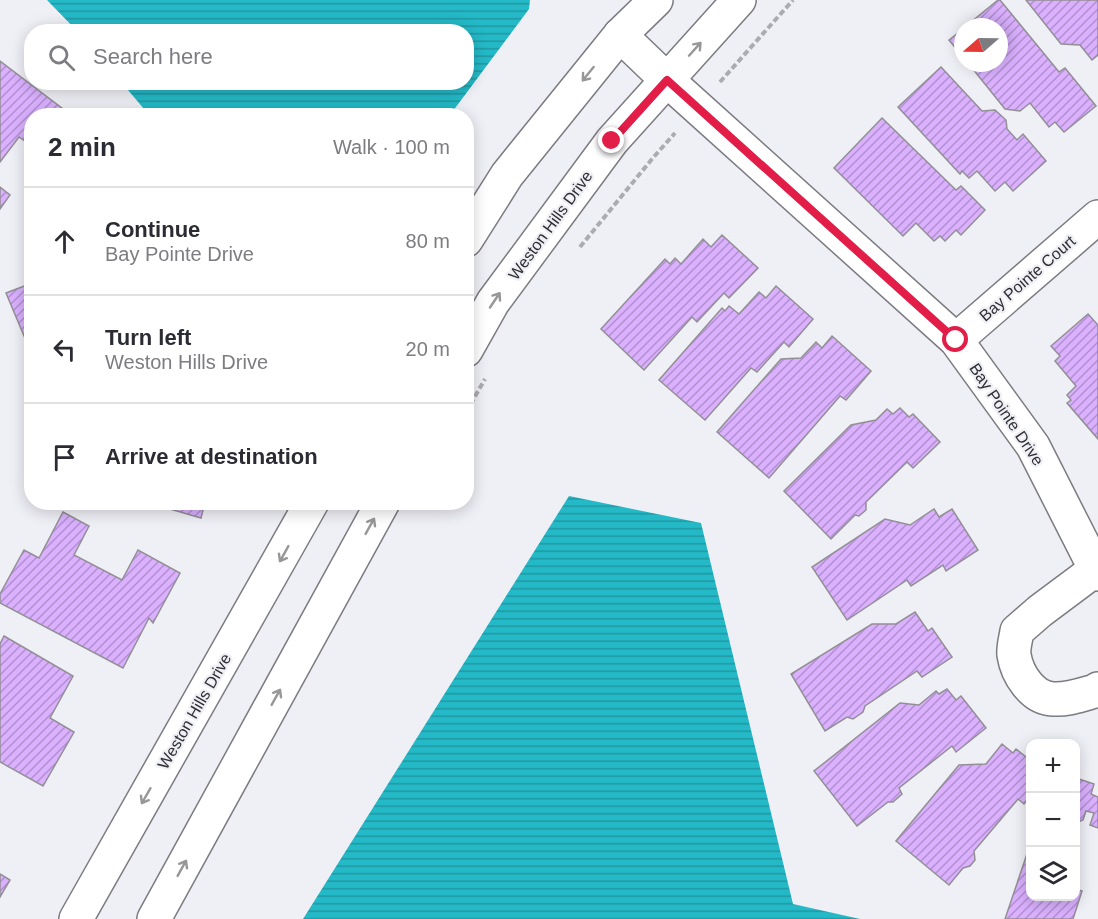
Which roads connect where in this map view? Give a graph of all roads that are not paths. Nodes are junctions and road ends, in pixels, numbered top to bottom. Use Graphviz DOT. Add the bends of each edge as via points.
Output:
graph roads {
  1 [pos="656,0"];
  2 [pos="739,0"];
  3 [pos="620,35"];
  4 [pos="667,80"];
  5 [pos="1098,217"];
  6 [pos="474,227"];
  7 [pos="956,340"];
  8 [pos="478,361"];
  9 [pos="307,510"];
  10 [pos="379,510"];
  11 [pos="1097,572"];
  12 [pos="1098,689"];
  13 [pos="76,919"];
  14 [pos="154,919"];
  1 -- 3 [label="street"];
  4 -- 2 [label="street, Weston Hills Drive, one-way"];
  3 -- 4 [label="street, Bay Pointe Drive"];
  3 -- 6 [label="street, one-way" via="507,175"];
  4 -- 7 [label="street, Bay Pointe Drive"];
  8 -- 4 [label="street, Weston Hills Drive, one-way" via="493,302 605,150"];
  5 -- 7 [label="street, Bay Pointe Court"];
  7 -- 11 [label="street, Bay Pointe Drive" via="1033,446"];
  9 -- 13 [label="street, Weston Hills Drive, one-way"];
  14 -- 10 [label="street, one-way"];
  11 -- 12 [label="street" via="1017,631 1014,654 1022,678 1036,693 1051,699 1071,698"];
}
